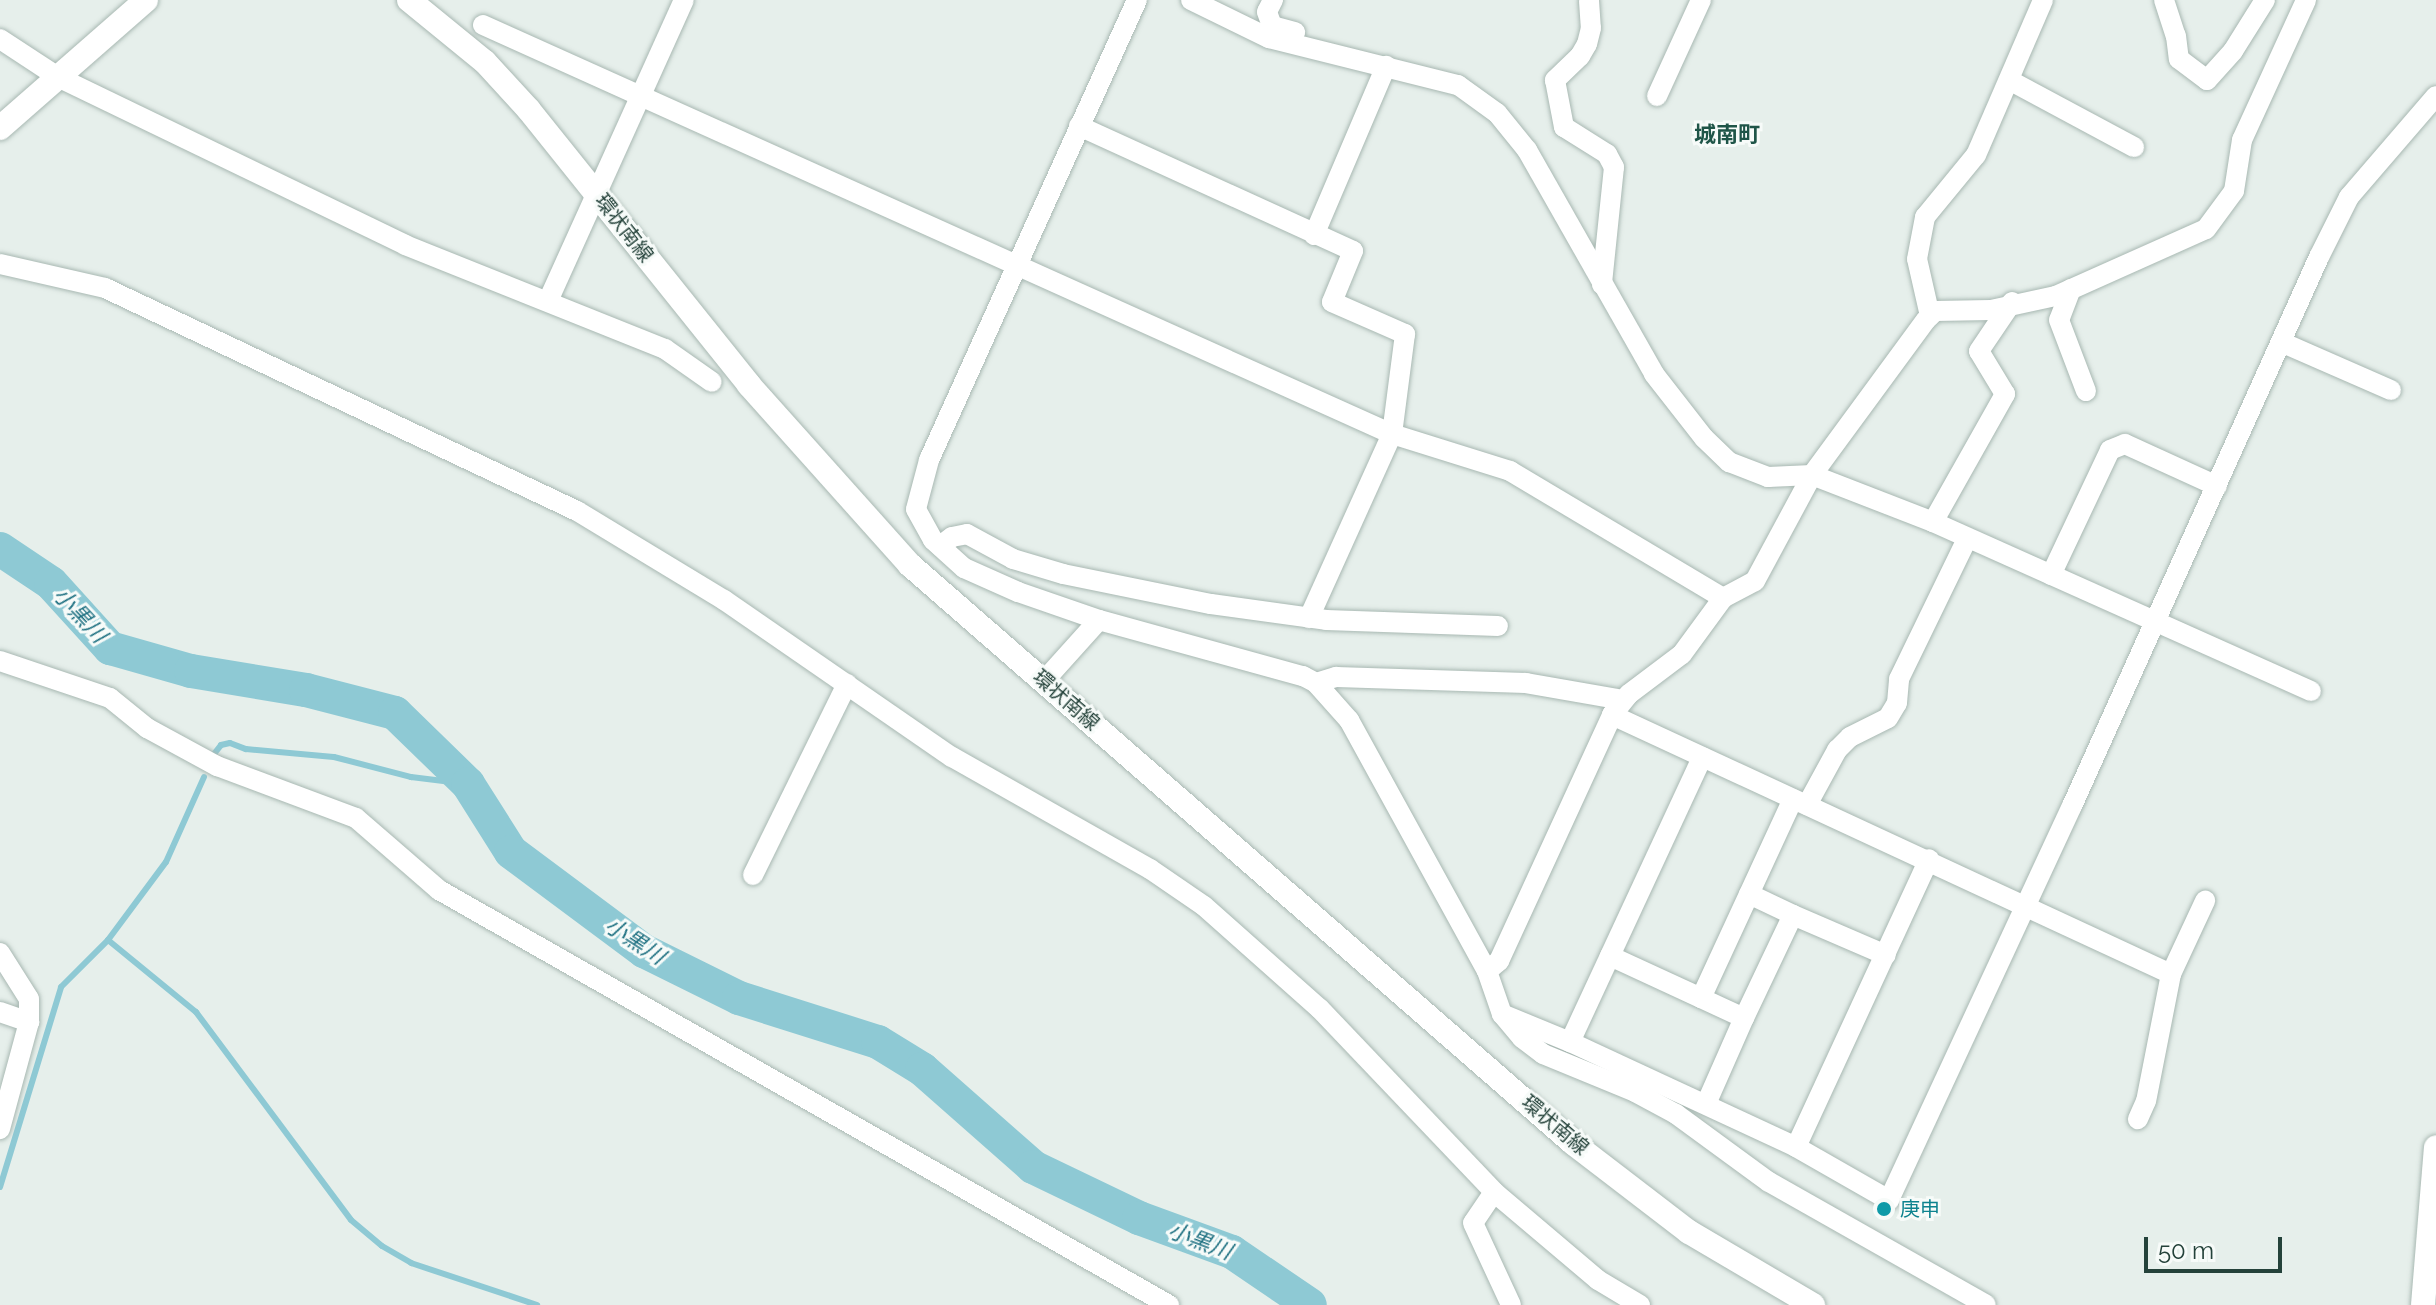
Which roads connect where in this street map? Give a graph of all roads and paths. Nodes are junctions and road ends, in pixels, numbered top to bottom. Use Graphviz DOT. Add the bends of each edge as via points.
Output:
graph roads {
  1 [pos="146,0"];
  2 [pos="409,0"];
  3 [pos="684,0"];
  4 [pos="1137,0"];
  5 [pos="1191,0"];
  6 [pos="1273,0"];
  7 [pos="1701,0"];
  8 [pos="2043,0"];
  9 [pos="2164,0"];
  10 [pos="2265,0"];
  11 [pos="2306,0"];
  12 [pos="1589,1"];
  13 [pos="483,25"];
  14 [pos="0,39"];
  15 [pos="1357,58"];
  16 [pos="1386,66"];
  17 [pos="58,77"];
  18 [pos="2009,80"];
  19 [pos="638,96"];
  20 [pos="1657,96"];
  21 [pos="2436,96"];
  22 [pos="1079,126"];
  23 [pos="0,128"];
  24 [pos="2134,147"];
  25 [pos="596,192"];
  26 [pos="1314,235"];
  27 [pos="0,264"];
  28 [pos="1016,266"];
  29 [pos="1602,284"];
  30 [pos="2071,289"];
  31 [pos="548,301"];
  32 [pos="2012,302"];
  33 [pos="1930,316"];
  34 [pos="2281,342"];
  35 [pos="712,382"];
  36 [pos="2391,390"];
  37 [pos="2086,391"];
  38 [pos="1392,434"];
  39 [pos="1812,475"];
  40 [pos="2217,486"];
  41 [pos="1933,522"];
  42 [pos="1967,539"];
  43 [pos="940,546"];
  44 [pos="2051,575"];
  45 [pos="1723,598"];
  46 [pos="1309,618"];
  47 [pos="1099,620"];
  48 [pos="2154,622"];
  49 [pos="1498,626"];
  50 [pos="0,661"];
  51 [pos="1044,681"];
  52 [pos="1316,683"];
  53 [pos="847,684"];
  54 [pos="2311,691"];
  55 [pos="1618,708"];
  56 [pos="1702,757"];
  57 [pos="1800,802"];
  58 [pos="1929,859"];
  59 [pos="753,875"];
  60 [pos="1749,894"];
  61 [pos="2205,901"];
  62 [pos="2025,905"];
  63 [pos="1793,915"];
  64 [pos="0,953"];
  65 [pos="1886,955"];
  66 [pos="1610,956"];
  67 [pos="1487,971"];
  68 [pos="2171,974"];
  69 [pos="1701,998"];
  70 [pos="0,1012"];
  71 [pos="1502,1014"];
  72 [pos="1744,1018"];
  73 [pos="29,1022"];
  74 [pos="1570,1042"];
  75 [pos="1706,1104"];
  76 [pos="2138,1119"];
  77 [pos="0,1129"];
  78 [pos="1796,1147"];
  79 [pos="2436,1148"];
  80 [pos="1494,1192"];
  81 [pos="1169,1305"];
  82 [pos="1511,1305"];
  83 [pos="1640,1305"];
  84 [pos="1813,1305"];
  85 [pos="1986,1305"];
  86 [pos="2423,1305"];
  1 -- 17 [label="street"];
  2 -- 25 [label="street, 環状南線" via="485,62"];
  3 -- 19 [label="street"];
  4 -- 22 [label="street"];
  5 -- 15 [label="street" via="1269,38"];
  6 -- 15 [label="street" via="1267,12 1272,26 1354,49"];
  7 -- 20 [label="street"];
  8 -- 18 [label="street"];
  9 -- 10 [label="street" via="2179,59 2207,80 2233,51"];
  11 -- 30 [label="street" via="2242,140 2234,191 2206,229"];
  12 -- 29 [label="street" via="1587,44 1555,80 1564,127 1607,154 1614,167"];
  13 -- 19 [label="street"];
  14 -- 17 [label="street"];
  15 -- 16 [label="street"];
  16 -- 26 [label="street"];
  16 -- 29 [label="street" via="1458,85 1497,113 1527,150"];
  17 -- 23 [label="street"];
  17 -- 31 [label="street" via="405,245"];
  18 -- 24 [label="street"];
  18 -- 33 [label="street" via="1976,155 1925,217 1917,259"];
  19 -- 25 [label="street"];
  19 -- 28 [label="street"];
  21 -- 34 [label="street" via="2349,197"];
  22 -- 26 [label="street"];
  22 -- 28 [label="street"];
  25 -- 31 [label="street"];
  25 -- 51 [label="street, 環状南線" via="829,478 910,565"];
  26 -- 38 [label="street" via="1353,251 1332,302 1405,334"];
  27 -- 53 [label="street" via="105,288 577,511 724,600"];
  28 -- 38 [label="street"];
  28 -- 43 [label="street" via="920,485 916,509"];
  29 -- 39 [label="street" via="1654,374 1729,462 1768,477"];
  30 -- 32 [label="street"];
  30 -- 37 [label="street" via="2059,320"];
  31 -- 35 [label="street" via="665,349"];
  32 -- 33 [label="street" via="1991,310 1935,311"];
  32 -- 41 [label="street" via="1979,351 2005,394"];
  33 -- 39 [label="street"];
  34 -- 36 [label="street"];
  34 -- 40 [label="street"];
  38 -- 45 [label="street" via="1510,471"];
  38 -- 46 [label="street"];
  39 -- 41 [label="street"];
  39 -- 45 [label="street" via="1755,581"];
  40 -- 44 [label="street" via="2125,444 2110,450"];
  40 -- 48 [label="street"];
  41 -- 42 [label="street"];
  42 -- 44 [label="street"];
  42 -- 57 [label="street" via="1899,679 1893,711 1876,727 1850,737"];
  43 -- 46 [label="street" via="967,534 1013,559 1063,574"];
  43 -- 47 [label="street" via="964,568 990,581"];
  44 -- 48 [label="street"];
  45 -- 55 [label="street" via="1682,654"];
  46 -- 49 [label="street"];
  47 -- 51 [label="street"];
  47 -- 52 [label="street"];
  48 -- 54 [label="street"];
  48 -- 62 [label="street"];
  50 -- 81 [label="street" via="110,698 147,728 217,766 356,818 439,890"];
  51 -- 84 [label="street, 環状南線" via="1573,1143 1689,1232"];
  52 -- 55 [label="street" via="1336,677 1526,683"];
  52 -- 67 [label="street" via="1349,720"];
  53 -- 59 [label="street"];
  53 -- 80 [label="street" via="952,757 1150,869 1204,906 1320,1009"];
  55 -- 56 [label="street"];
  55 -- 67 [label="street" via="1499,961"];
  56 -- 57 [label="street"];
  56 -- 66 [label="street"];
  57 -- 58 [label="street"];
  57 -- 60 [label="street"];
  58 -- 62 [label="street"];
  58 -- 65 [label="street"];
  60 -- 63 [label="street"];
  60 -- 69 [label="street"];
  61 -- 68 [label="street"];
  62 -- 68 [label="street"];
  62 -- 78 [label="street" via="1889,1200"];
  63 -- 65 [label="street"];
  63 -- 72 [label="street"];
  64 -- 73 [label="street" via="29,999"];
  65 -- 78 [label="street"];
  66 -- 69 [label="street"];
  66 -- 74 [label="street"];
  67 -- 71 [label="street"];
  68 -- 76 [label="street"];
  69 -- 72 [label="street"];
  70 -- 73 [label="street"];
  71 -- 74 [label="street"];
  71 -- 85 [label="street" via="1543,1054 1676,1114 1769,1182"];
  72 -- 75 [label="street"];
  73 -- 77 [label="street"];
  74 -- 75 [label="street"];
  75 -- 78 [label="street"];
  79 -- 86 [label="street"];
  80 -- 82 [label="street" via="1473,1223"];
  80 -- 83 [label="street" via="1598,1280"];
}
